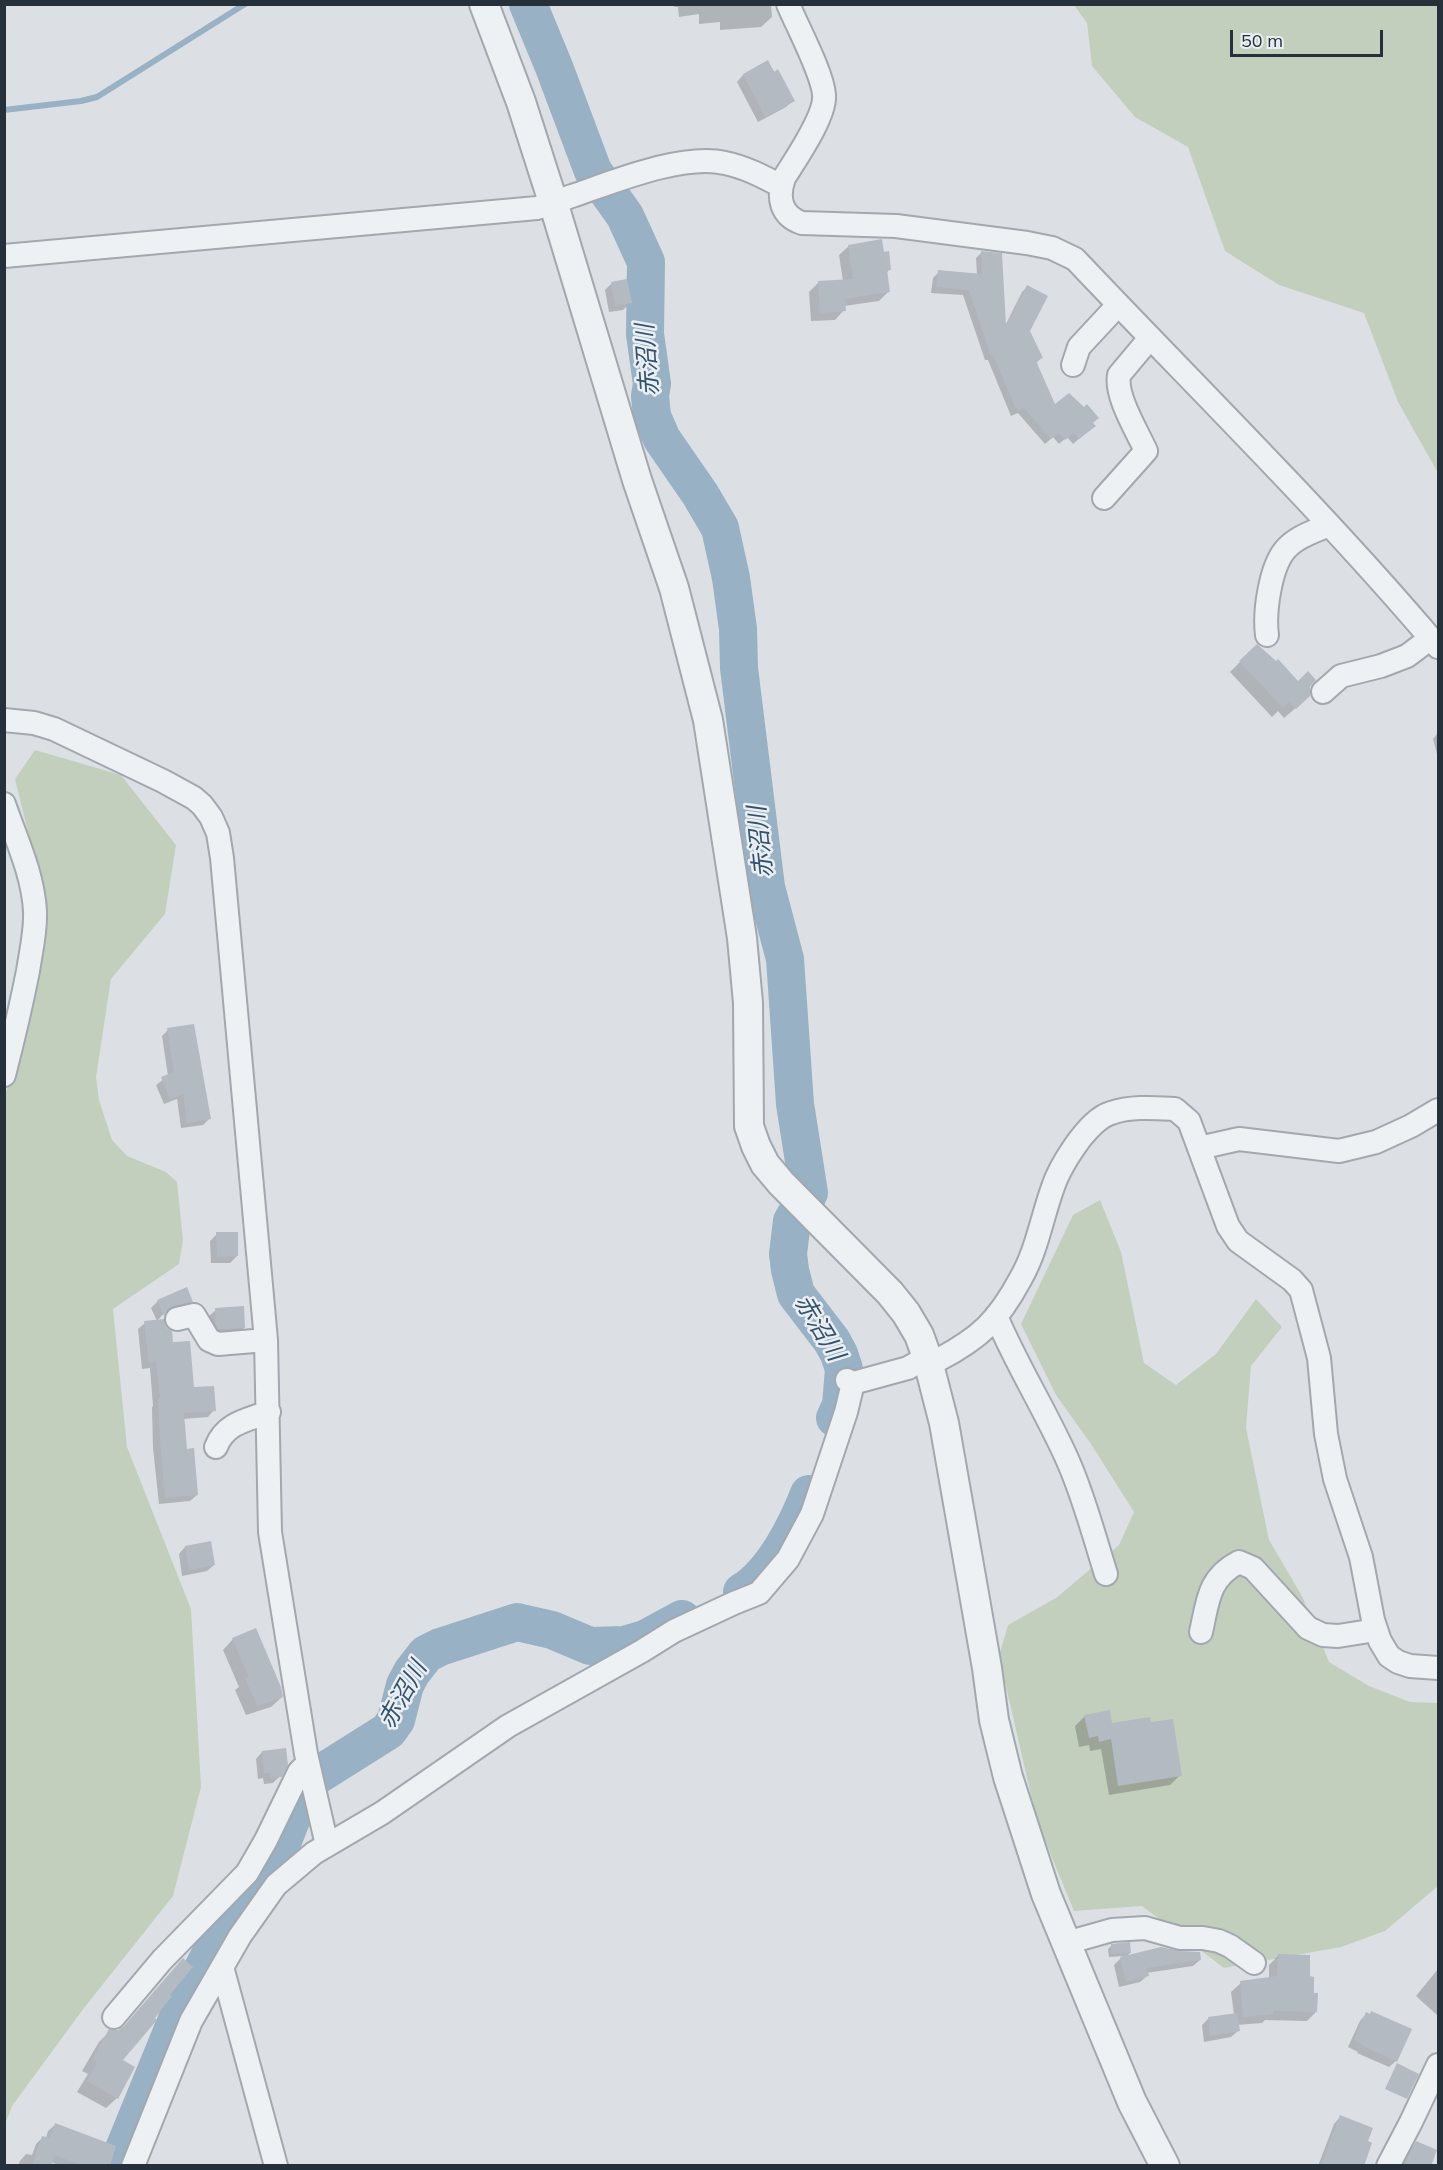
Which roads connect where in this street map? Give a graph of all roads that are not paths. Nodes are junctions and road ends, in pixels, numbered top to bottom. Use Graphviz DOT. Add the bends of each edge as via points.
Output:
graph roads {
  1 [pos="484,4"];
  2 [pos="788,4"];
  3 [pos="781,186"];
  4 [pos="554,205"];
  5 [pos="4,256"];
  6 [pos="1118,304"];
  7 [pos="1150,338"];
  8 [pos="1073,365"];
  9 [pos="1104,498"];
  10 [pos="1329,525"];
  11 [pos="1268,635"];
  12 [pos="1435,642"];
  13 [pos="1323,692"];
  14 [pos="4,720"];
  15 [pos="4,804"];
  16 [pos="4,1075"];
  17 [pos="1438,1110"];
  18 [pos="1199,1148"];
  19 [pos="996,1316"];
  20 [pos="177,1319"];
  21 [pos="266,1340"];
  22 [pos="927,1357"];
  23 [pos="269,1412"];
  24 [pos="216,1447"];
  25 [pos="1106,1574"];
  26 [pos="1376,1630"];
  27 [pos="1201,1632"];
  28 [pos="1438,1668"];
  29 [pos="310,1772"];
  30 [pos="327,1845"];
  31 [pos="247,1873"];
  32 [pos="269,1894"];
  33 [pos="1066,1943"];
  34 [pos="1254,1963"];
  35 [pos="222,1967"];
  36 [pos="114,2017"];
  37 [pos="1438,2065"];
  38 [pos="133,2166"];
  39 [pos="276,2166"];
  40 [pos="1164,2166"];
  41 [pos="1388,2166"];
  1 -- 4 [label="street"];
  2 -- 3 [label="street" via="824,96 813,129"];
  3 -- 4 [label="street" via="724,162 687,162"];
  3 -- 6 [label="street" via="782,206 793,220 802,223 896,226 1052,248 1075,259"];
  4 -- 5 [label="street"];
  4 -- 22 [label="street" via="637,480 674,588 708,720 742,938 748,1003 749,1126 765,1164 781,1183 906,1312"];
  6 -- 7 [label="street"];
  6 -- 8 [label="street" via="1079,347"];
  7 -- 9 [label="street" via="1118,380 1146,451"];
  7 -- 10 [label="street"];
  10 -- 11 [label="street" via="1299,538 1283,552 1266,607"];
  10 -- 12 [label="street"];
  12 -- 13 [label="street" via="1381,666 1341,676"];
  14 -- 21 [label="street" via="54,729 163,781 202,805 218,833"];
  15 -- 16 [label="street" via="28,875 35,930"];
  17 -- 18 [label="street" via="1376,1142 1339,1151 1239,1139"];
  18 -- 19 [label="street" via="1189,1122 1175,1109 1136,1108 1110,1113 1094,1123 1064,1162 1022,1277"];
  18 -- 26 [label="street" via="1228,1226 1238,1241 1301,1290 1319,1358 1326,1434 1335,1479 1361,1557"];
  19 -- 22 [label="street" via="967,1345 938,1360"];
  19 -- 25 [label="street" via="1068,1461"];
  20 -- 21 [label="street" via="194,1315 209,1340 218,1344"];
  21 -- 23 [label="street"];
  22 -- 30 [label="street" via="908,1368 850,1382 846,1412 812,1514 788,1559 759,1593 674,1631 508,1726"];
  22 -- 33 [label="street" via="953,1466 994,1720 1008,1777"];
  23 -- 24 [label="street" via="228,1428"];
  23 -- 29 [label="street" via="270,1532"];
  26 -- 27 [label="street" via="1338,1636 1308,1628 1253,1568 1239,1562 1216,1578"];
  26 -- 28 [label="street" via="1389,1656 1410,1666"];
  29 -- 30 [label="street"];
  29 -- 31 [label="street" via="299,1772"];
  30 -- 32 [label="street" via="276,1884"];
  31 -- 32 [label="street"];
  31 -- 36 [label="street" via="162,1960"];
  32 -- 35 [label="street"];
  33 -- 34 [label="street" via="1112,1930 1145,1928 1179,1938 1219,1941"];
  33 -- 40 [label="street" via="1132,2102"];
  35 -- 38 [label="street" via="191,2021"];
  35 -- 39 [label="street"];
  37 -- 41 [label="street"];
}
